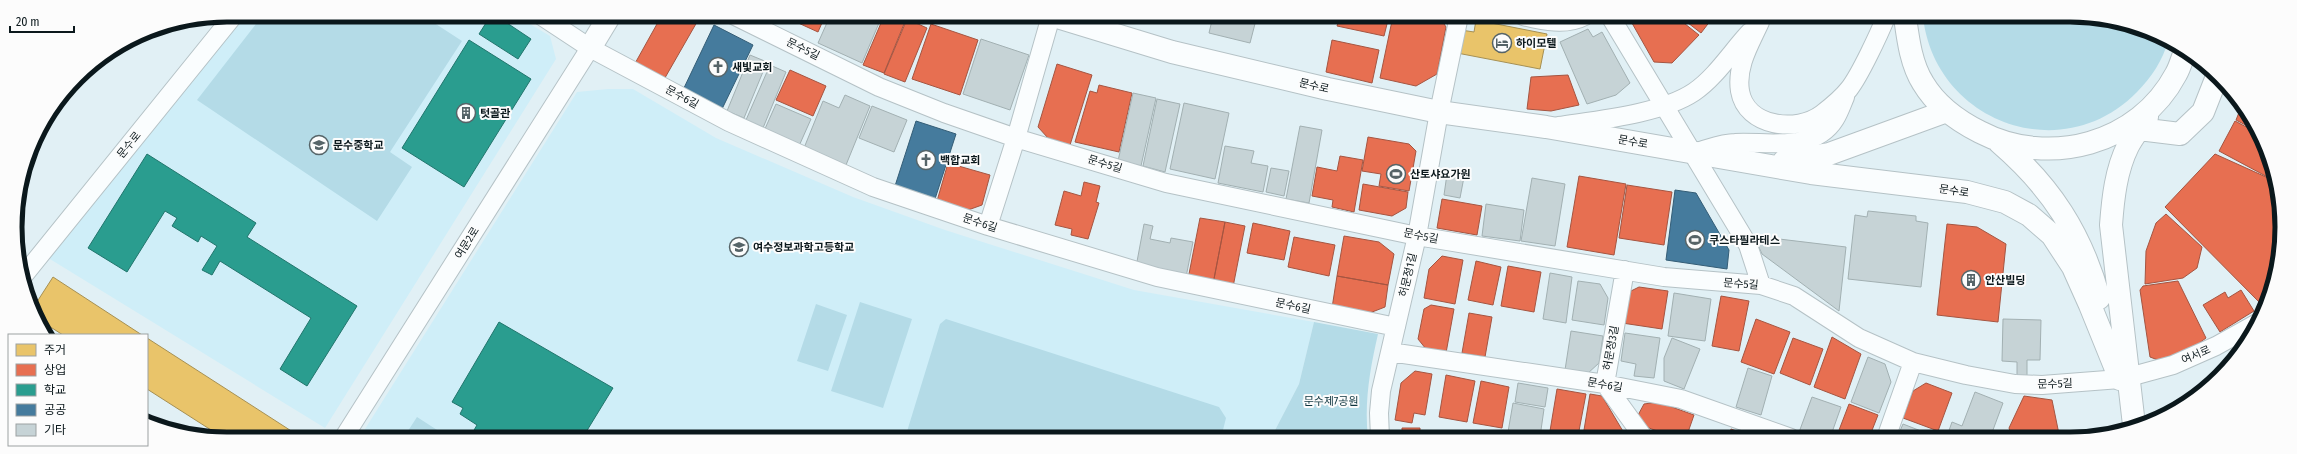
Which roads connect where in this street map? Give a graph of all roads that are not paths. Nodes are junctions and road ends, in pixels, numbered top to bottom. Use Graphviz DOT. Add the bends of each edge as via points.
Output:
graph roads {
  1 [pos="228,22"];
  2 [pos="551,22"];
  3 [pos="606,22"];
  4 [pos="745,22"];
  5 [pos="1050,22"];
  6 [pos="1072,22"];
  7 [pos="1458,22"];
  8 [pos="1547,22"];
  9 [pos="1567,22"];
  10 [pos="1614,22"];
  11 [pos="1758,22"];
  12 [pos="1760,22"];
  13 [pos="1883,22"];
  14 [pos="1906,22"];
  15 [pos="590,48"];
  16 [pos="2183,56"];
  17 [pos="2215,82"];
  18 [pos="1849,89"];
  19 [pos="2156,102"];
  20 [pos="1664,105"];
  21 [pos="1947,111"];
  22 [pos="1439,112"];
  23 [pos="1546,127"];
  24 [pos="2139,129"];
  25 [pos="1016,138"];
  26 [pos="1997,141"];
  27 [pos="1692,152"];
  28 [pos="1763,164"];
  29 [pos="988,226"];
  30 [pos="1417,236"];
  31 [pos="1625,270"];
  32 [pos="27,271"];
  33 [pos="1761,285"];
  34 [pos="1396,327"];
  35 [pos="2249,327"];
  36 [pos="1390,352"];
  37 [pos="1913,362"];
  38 [pos="2124,378"];
  39 [pos="1605,384"];
  40 [pos="2132,422"];
  41 [pos="347,432"];
  42 [pos="1380,432"];
  43 [pos="1640,432"];
  44 [pos="1773,432"];
  45 [pos="1888,432"];
  1 -- 32 [label="street, 문수로"];
  2 -- 15 [label="street"];
  3 -- 15 [label="street, 여문2로"];
  4 -- 25 [label="street, 문수5길" via="879,87"];
  5 -- 25 [label="street"];
  6 -- 22 [label="street, 문수로" via="1172,52"];
  7 -- 22 [label="street, 허문정1길"];
  8 -- 9 [label="street"];
  10 -- 20 [label="street"];
  11 -- 20 [label="street" via="1702,85 1693,92"];
  12 -- 18 [label="street" via="1741,62 1740,92 1753,114 1774,124 1800,124 1822,114"];
  13 -- 18 [label="street"];
  14 -- 21 [label="street" via="1910,49 1923,84"];
  15 -- 29 [label="street, 문수6길" via="780,147 873,187"];
  15 -- 41 [label="street, 여문2로"];
  16 -- 19 [label="street" via="2176,74"];
  17 -- 24 [label="street" via="2203,112 2180,134"];
  18 -- 27 [label="street" via="1834,120 1809,140 1790,144 1733,143"];
  19 -- 24 [label="street"];
  19 -- 26 [label="street" via="2118,132 2099,141 2066,150 2031,149"];
  20 -- 23 [label="street" via="1620,117"];
  20 -- 27 [label="street"];
  21 -- 26 [label="street" via="1967,126"];
  21 -- 28 [label="street" via="1829,154"];
  22 -- 23 [label="street, 문수로"];
  22 -- 30 [label="street, 허문정1길"];
  23 -- 27 [label="street, 문수로"];
  24 -- 38 [label="street" via="2122,162 2111,224"];
  25 -- 29 [label="street"];
  25 -- 30 [label="street, 문수5길" via="1166,183"];
  26 -- 38 [label="street" via="2022,162 2044,186 2078,239 2090,267"];
  27 -- 28 [label="street, 문수로"];
  27 -- 33 [label="street" via="1748,245"];
  28 -- 38 [label="street, 문수로" via="1811,173 1980,194 2005,202 2029,215 2052,235 2073,267"];
  29 -- 34 [label="street, 문수6길" via="1157,277"];
  30 -- 31 [label="street, 문수5길"];
  30 -- 34 [label="street, 허문정1길"];
  31 -- 33 [label="street, 문수5길" via="1706,282"];
  31 -- 39 [label="street, 허문정3길"];
  33 -- 37 [label="street, 문수5길" via="1794,296 1859,338"];
  34 -- 36 [label="street, 허문정1길"];
  35 -- 38 [label="street, 여서로" via="2173,365"];
  36 -- 39 [label="street, 문수6길"];
  36 -- 42 [label="street, 허문정1길" via="1380,399"];
  37 -- 38 [label="street, 문수5길" via="2015,384 2068,385"];
  37 -- 45 [label="street"];
  38 -- 40 [label="street"];
  39 -- 43 [label="street, 허문정3길"];
  39 -- 44 [label="street, 문수6길" via="1681,399"];
}
